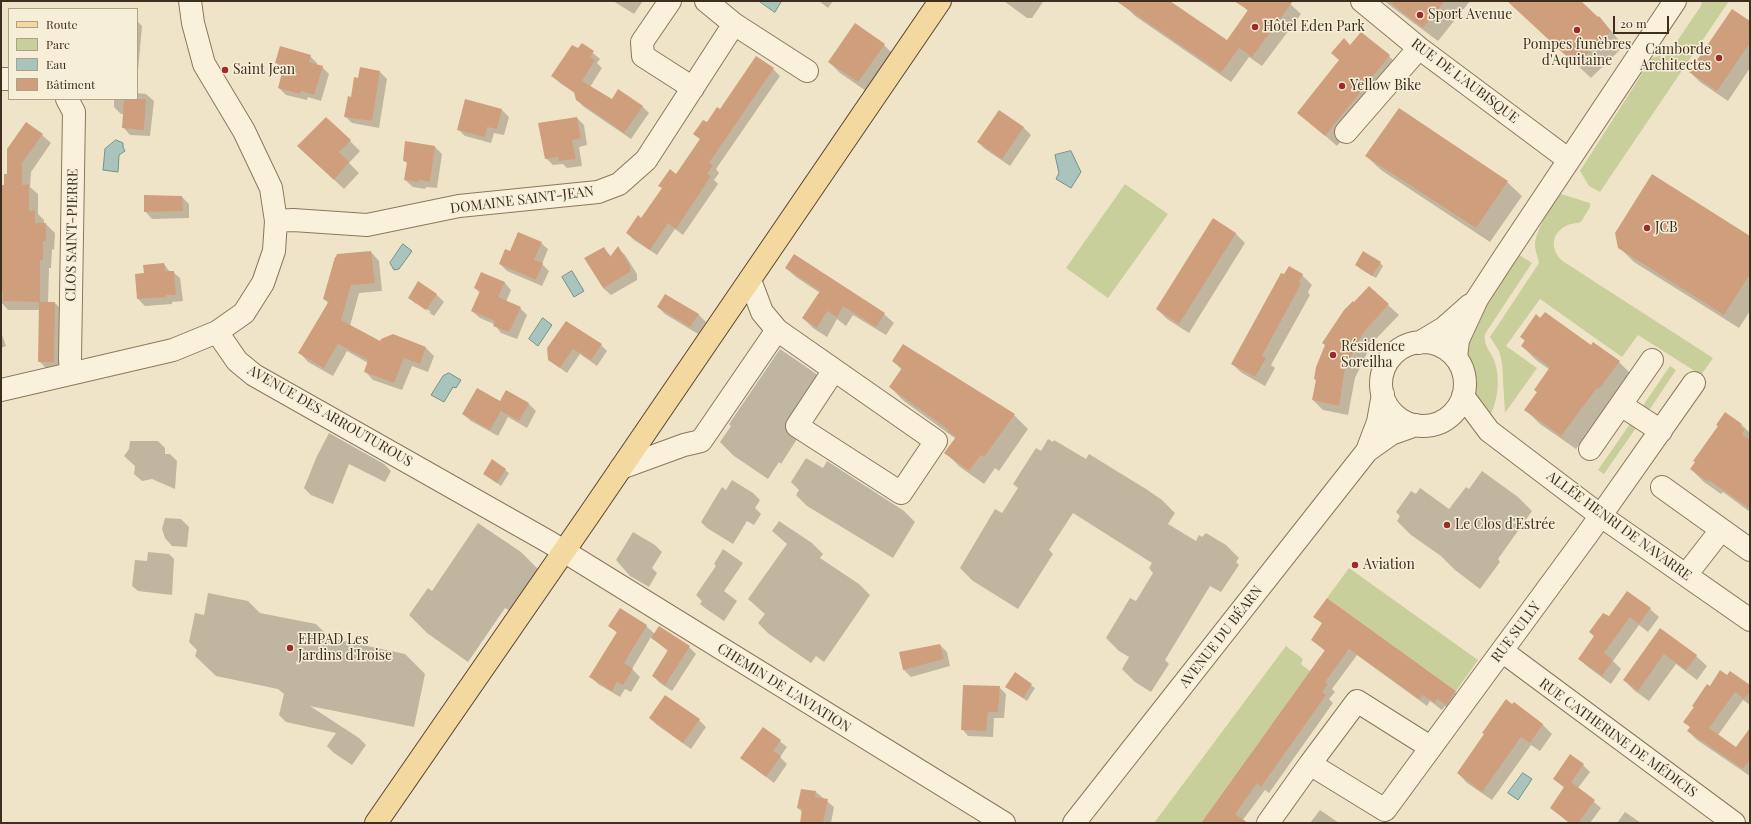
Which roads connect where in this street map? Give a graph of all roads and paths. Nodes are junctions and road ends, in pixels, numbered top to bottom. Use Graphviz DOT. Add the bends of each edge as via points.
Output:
graph roads {
  1 [pos="190,1"];
  2 [pos="670,1"];
  3 [pos="706,1"];
  4 [pos="940,1"];
  5 [pos="1362,1"];
  6 [pos="1675,1"];
  7 [pos="734,24"];
  8 [pos="1419,48"];
  9 [pos="807,71"];
  10 [pos="693,88"];
  11 [pos="68,100"];
  12 [pos="1346,132"];
  13 [pos="1569,160"];
  14 [pos="276,221"];
  15 [pos="750,280"];
  16 [pos="1477,299"];
  17 [pos="777,330"];
  18 [pos="217,332"];
  19 [pos="1419,343"];
  20 [pos="1456,358"];
  21 [pos="1652,360"];
  22 [pos="834,370"];
  23 [pos="71,373"];
  24 [pos="1694,383"];
  25 [pos="1,390"];
  26 [pos="1383,394"];
  27 [pos="1463,396"];
  28 [pos="1621,405"];
  29 [pos="1448,418"];
  30 [pos="1416,425"];
  31 [pos="1489,431"];
  32 [pos="1660,431"];
  33 [pos="1590,449"];
  34 [pos="1367,451"];
  35 [pos="621,468"];
  36 [pos="1662,487"];
  37 [pos="1601,516"];
  38 [pos="1721,530"];
  39 [pos="1750,550"];
  40 [pos="565,551"];
  41 [pos="1686,575"];
  42 [pos="1750,620"];
  43 [pos="1502,651"];
  44 [pos="1430,747"];
  45 [pos="1310,764"];
  46 [pos="376,823"];
  47 [pos="1004,823"];
  48 [pos="1074,823"];
  49 [pos="1268,823"];
  50 [pos="1734,823"];
  1 -- 14 [label="street" via="204,64 260,162 270,188"];
  2 -- 10 [label="street" via="642,42 643,56"];
  3 -- 7 [label="street"];
  4 -- 15 [label="main road"];
  5 -- 8 [label="street, RUE DE L'AUBISQUE"];
  6 -- 13 [label="street"];
  7 -- 9 [label="street"];
  7 -- 10 [label="street, DOMAINE SAINT-JEAN"];
  8 -- 12 [label="street"];
  8 -- 13 [label="street, RUE DE L'AUBISQUE"];
  10 -- 14 [label="street, DOMAINE SAINT-JEAN" via="646,160 619,184 598,192 459,206 367,224"];
  11 -- 23 [label="street, CLOS SAINT-PIERRE" via="74,112"];
  13 -- 16 [label="street"];
  14 -- 18 [label="street" via="274,251 263,283 244,313"];
  15 -- 17 [label="street" via="762,312"];
  15 -- 35 [label="main road"];
  16 -- 19 [label="street" via="1444,328"];
  16 -- 20 [label="street" via="1458,340"];
  17 -- 22 [label="street"];
  17 -- 35 [label="street" via="701,441"];
  18 -- 23 [label="street" via="173,350"];
  18 -- 40 [label="street, AVENUE DES ARROUTUROUS" via="237,361 254,375"];
  19 -- 20 [label="street" via="1433,343 1448,349"];
  19 -- 26 [label="street" via="1405,346 1386,366 1382,380"];
  20 -- 27 [label="street" via="1463,370"];
  21 -- 28 [label="street"];
  22 -- 22 [label="street" via="936,440 901,493 797,426"];
  23 -- 25 [label="street"];
  24 -- 32 [label="street, RUE SULLY"];
  26 -- 30 [label="street" via="1388,407 1397,417"];
  26 -- 34 [label="street, AVENUE DU BÉARN" via="1378,422"];
  27 -- 29 [label="street" via="1458,408"];
  27 -- 31 [label="street, ALLÉE HENRI DE NAVARRE"];
  28 -- 32 [label="street"];
  28 -- 33 [label="street"];
  29 -- 30 [label="street" via="1436,424"];
  29 -- 31 [label="street, ALLÉE HENRI DE NAVARRE"];
  30 -- 34 [label="street, AVENUE DU BÉARN" via="1391,434"];
  31 -- 37 [label="street, ALLÉE HENRI DE NAVARRE"];
  32 -- 37 [label="street, RUE SULLY"];
  34 -- 48 [label="street, AVENUE DU BÉARN"];
  35 -- 40 [label="main road"];
  36 -- 38 [label="street"];
  37 -- 41 [label="street, ALLÉE HENRI DE NAVARRE"];
  37 -- 43 [label="street, RUE SULLY"];
  38 -- 39 [label="street"];
  38 -- 41 [label="street"];
  40 -- 46 [label="main road"];
  40 -- 47 [label="street, CHEMIN DE L'AVIATION"];
  41 -- 42 [label="street, ALLÉE HENRI DE NAVARRE"];
  43 -- 44 [label="street, RUE SULLY"];
  43 -- 50 [label="street, RUE CATHERINE DE MÉDICIS"];
  44 -- 45 [label="street, RUE SULLY" via="1385,810"];
  44 -- 45 [label="street" via="1357,700"];
  45 -- 49 [label="street"];
}
